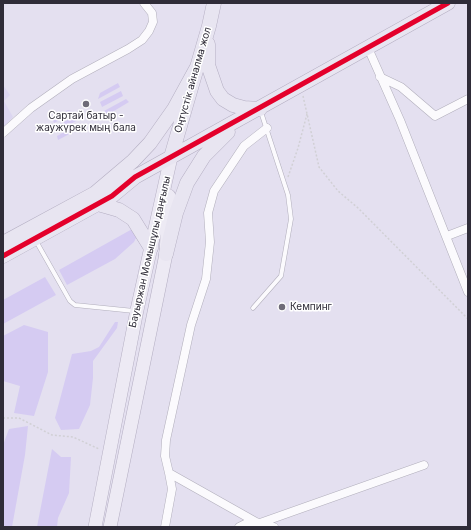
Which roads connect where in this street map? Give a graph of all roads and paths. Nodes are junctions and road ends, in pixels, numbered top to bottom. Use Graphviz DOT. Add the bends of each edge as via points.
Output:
graph roads {
  1 [pos="214,3"];
  2 [pos="448,3"];
  3 [pos="146,5"];
  4 [pos="209,26"];
  5 [pos="368,48"];
  6 [pos="197,67"];
  7 [pos="380,77"];
  8 [pos="300,87"];
  9 [pos="468,99"];
  10 [pos="266,106"];
  11 [pos="308,112"];
  12 [pos="267,128"];
  13 [pos="3,133"];
  14 [pos="171,157"];
  15 [pos="285,184"];
  16 [pos="96,199"];
  17 [pos="468,228"];
  18 [pos="447,236"];
  19 [pos="34,239"];
  20 [pos="3,243"];
  21 [pos="151,248"];
  22 [pos="166,254"];
  23 [pos="3,256"];
  24 [pos="468,292"];
  25 [pos="253,308"];
  26 [pos="136,312"];
  27 [pos="468,320"];
  28 [pos="3,418"];
  29 [pos="108,454"];
  30 [pos="424,465"];
  31 [pos="170,473"];
  32 [pos="258,522"];
  33 [pos="94,527"];
  34 [pos="110,527"];
  35 [pos="165,527"];
  36 [pos="239,527"];
  37 [pos="274,527"];
  1 -- 4 [label="highway, Оңтүстік айналма жол"];
  2 -- 5 [label="highway"];
  3 -- 13 [label="street" via="152,12 153,22 142,40 72,79 31,108"];
  4 -- 6 [label="highway, Оңтүстік айналма жол"];
  4 -- 10 [label="highway" via="208,65 217,91 233,105 244,108"];
  5 -- 7 [label="street"];
  5 -- 8 [label="highway"];
  6 -- 14 [label="highway, Оңтүстік айналма жол"];
  6 -- 16 [label="highway" via="174,109 150,142"];
  7 -- 9 [label="street" via="401,87 435,116"];
  7 -- 18 [label="street"];
  8 -- 10 [label="highway"];
  8 -- 11 [label="path"];
  10 -- 12 [label="lane"];
  10 -- 14 [label="highway"];
  10 -- 22 [label="highway" via="218,141 193,172 181,197"];
  11 -- 15 [label="path"];
  11 -- 27 [label="path" via="319,168 338,191 358,208"];
  12 -- 15 [label="lane"];
  12 -- 31 [label="street" via="244,146 214,191 208,213 210,242 206,279 191,326 166,440 165,456"];
  14 -- 16 [label="highway" via="135,177 106,187"];
  14 -- 21 [label="main road, Бауыржан Момышұлы даңғылы"];
  14 -- 22 [label="main road, Бауыржан Момышұлы даңғылы"];
  15 -- 25 [label="lane" via="290,219 281,276"];
  16 -- 19 [label="highway"];
  16 -- 20 [label="highway"];
  16 -- 21 [label="highway" via="127,214 138,226"];
  17 -- 18 [label="street"];
  18 -- 24 [label="street"];
  19 -- 23 [label="highway"];
  19 -- 26 [label="lane" via="70,301 75,305"];
  21 -- 26 [label="main road, Бауыржан Момышұлы даңғылы"];
  22 -- 34 [label="main road, Бауыржан Момышұлы даңғылы"];
  26 -- 29 [label="main road, Бауыржан Момышұлы даңғылы"];
  28 -- 29 [label="path" via="18,418 52,435 73,437"];
  29 -- 33 [label="main road, Бауыржан Момышұлы даңғылы"];
  30 -- 32 [label="street"];
  31 -- 32 [label="street"];
  31 -- 35 [label="street" via="172,489"];
  32 -- 36 [label="street" via="249,522"];
  32 -- 37 [label="street"];
}
